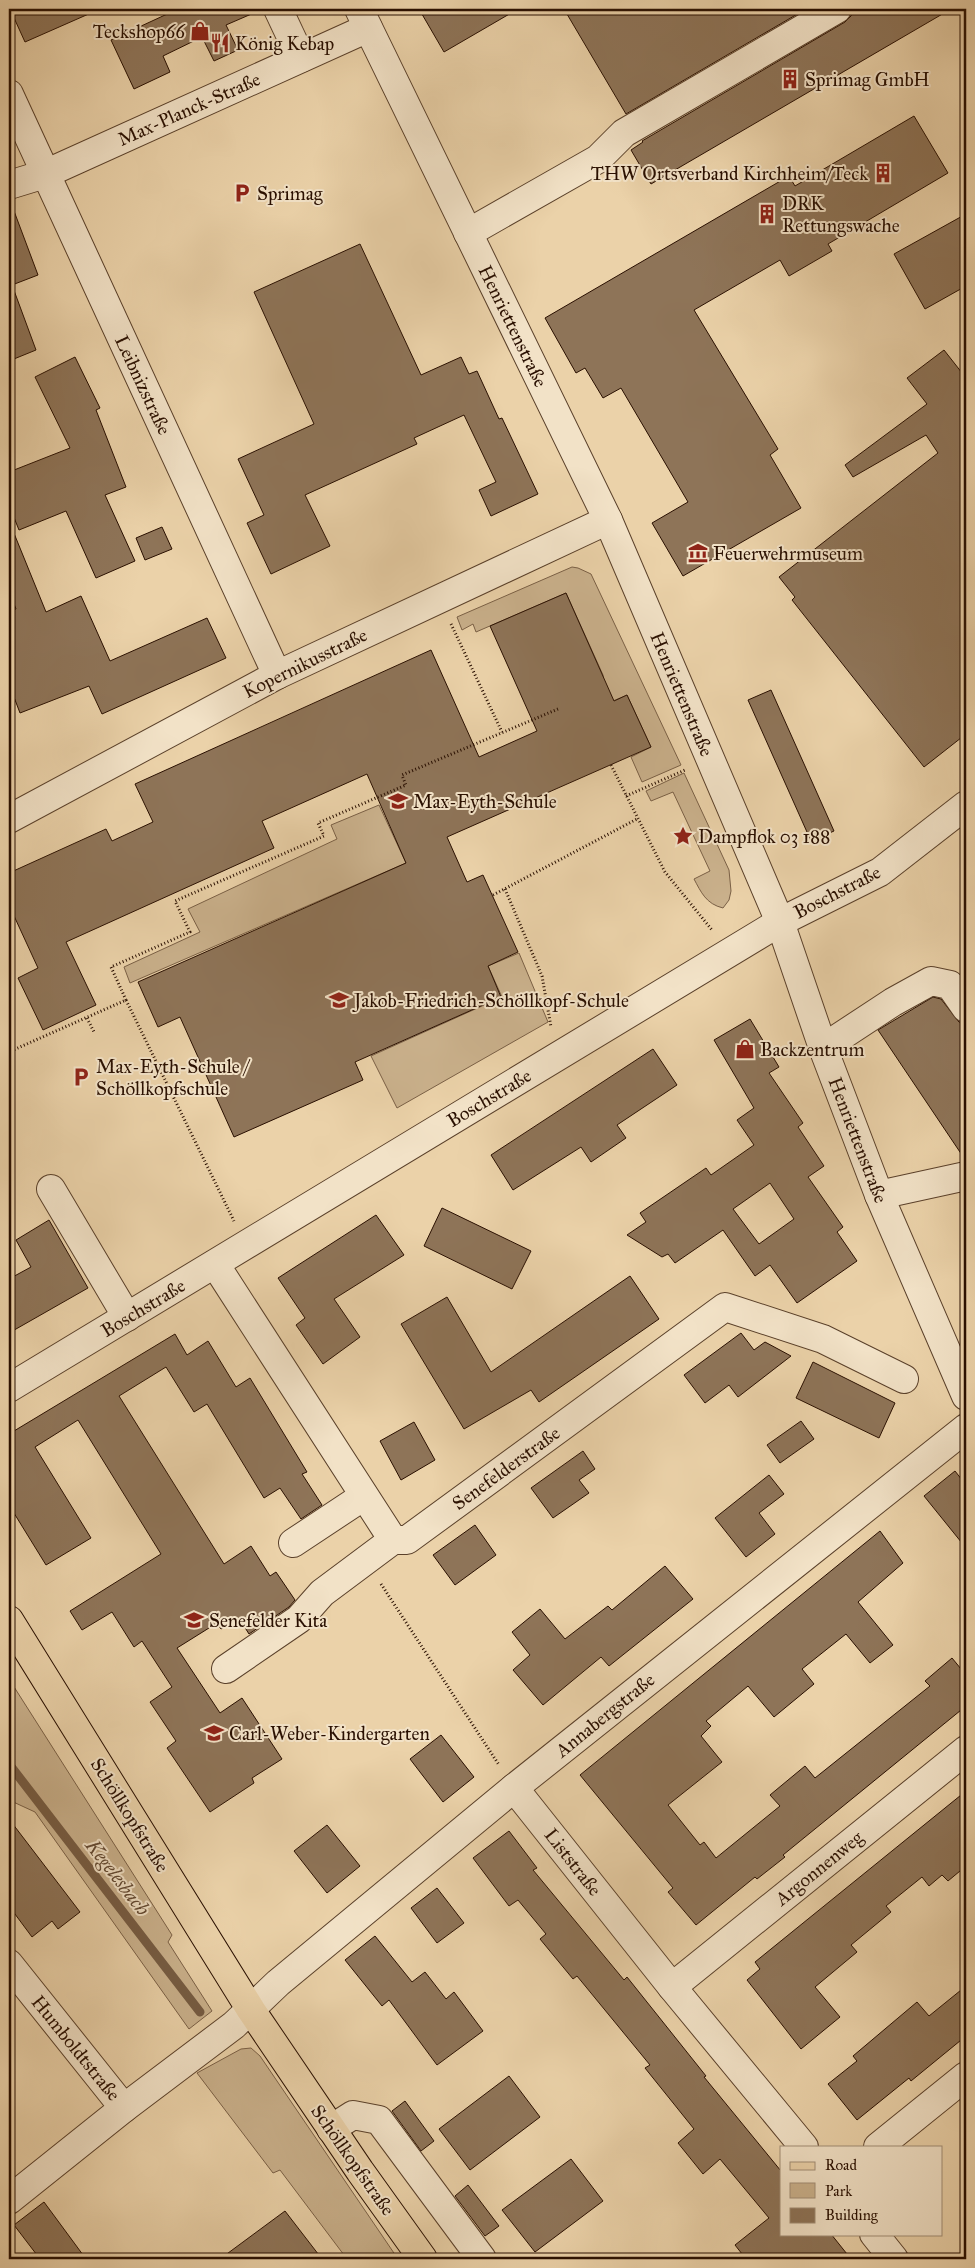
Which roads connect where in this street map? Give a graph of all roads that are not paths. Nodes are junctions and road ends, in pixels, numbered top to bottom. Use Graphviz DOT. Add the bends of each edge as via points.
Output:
graph roads {
  1 [pos="278,9"];
  2 [pos="837,9"];
  3 [pos="363,18"];
  4 [pos="301,58"];
  5 [pos="9,94"];
  6 [pos="45,174"];
  7 [pos="9,185"];
  8 [pos="468,233"];
  9 [pos="608,520"];
  10 [pos="277,675"];
  11 [pos="966,805"];
  12 [pos="9,819"];
  13 [pos="780,922"];
  14 [pos="966,1008"];
  15 [pos="823,1048"];
  16 [pos="966,1176"];
  17 [pos="51,1189"];
  18 [pos="879,1195"];
  19 [pos="215,1264"];
  20 [pos="127,1317"];
  21 [pos="904,1379"];
  22 [pos="9,1388"];
  23 [pos="966,1396"];
  24 [pos="966,1428"];
  25 [pos="364,1496"];
  26 [pos="393,1540"];
  27 [pos="293,1544"];
  28 [pos="9,1620"];
  29 [pos="226,1669"];
  30 [pos="966,1750"];
  31 [pos="514,1788"];
  32 [pos="9,1964"];
  33 [pos="672,1987"];
  34 [pos="251,2010"];
  35 [pos="966,2076"];
  36 [pos="124,2108"];
  37 [pos="332,2129"];
  38 [pos="803,2146"];
  39 [pos="879,2146"];
  40 [pos="9,2200"];
  41 [pos="876,2236"];
  42 [pos="423,2259"];
  43 [pos="482,2259"];
  44 [pos="894,2259"];
  1 -- 4 [label="street"];
  2 -- 8 [label="street" via="624,133 598,159"];
  3 -- 4 [label="street, Max-Planck-Straße"];
  3 -- 8 [label="street, Henriettenstraße"];
  4 -- 6 [label="street, Max-Planck-Straße"];
  5 -- 6 [label="street, Leibnizstraße"];
  6 -- 7 [label="street, Max-Planck-Straße"];
  6 -- 10 [label="street, Leibnizstraße"];
  8 -- 9 [label="street, Henriettenstraße"];
  9 -- 10 [label="street, Kopernikusstraße"];
  9 -- 13 [label="street, Henriettenstraße"];
  10 -- 12 [label="street, Kopernikusstraße"];
  11 -- 13 [label="street, Boschstraße" via="880,872"];
  13 -- 15 [label="street, Henriettenstraße"];
  13 -- 19 [label="street, Boschstraße"];
  14 -- 15 [label="street" via="950,985 932,981 893,1002"];
  15 -- 18 [label="street, Henriettenstraße"];
  16 -- 18 [label="street"];
  17 -- 20 [label="street"];
  18 -- 23 [label="street, Henriettenstraße"];
  19 -- 20 [label="street, Boschstraße"];
  19 -- 25 [label="street"];
  20 -- 22 [label="street, Boschstraße"];
  21 -- 26 [label="street, Senefelderstraße" via="823,1339 725,1307 408,1540"];
  24 -- 31 [label="street, Annabergstraße"];
  25 -- 26 [label="street"];
  25 -- 27 [label="street"];
  26 -- 29 [label="street" via="322,1593 299,1619"];
  28 -- 34 [label="main road, Schöllkopfstraße"];
  30 -- 33 [label="street, Argonnenweg"];
  31 -- 33 [label="street, Liststraße"];
  31 -- 34 [label="street, Annabergstraße" via="278,1983"];
  32 -- 36 [label="street, Humboldtstraße"];
  33 -- 38 [label="street, Liststraße"];
  34 -- 36 [label="street"];
  34 -- 37 [label="main road, Schöllkopfstraße"];
  35 -- 39 [label="street"];
  36 -- 40 [label="street"];
  37 -- 42 [label="main road, Schöllkopfstraße"];
  37 -- 43 [label="street" via="353,2116 379,2120"];
  41 -- 44 [label="street"];
}
